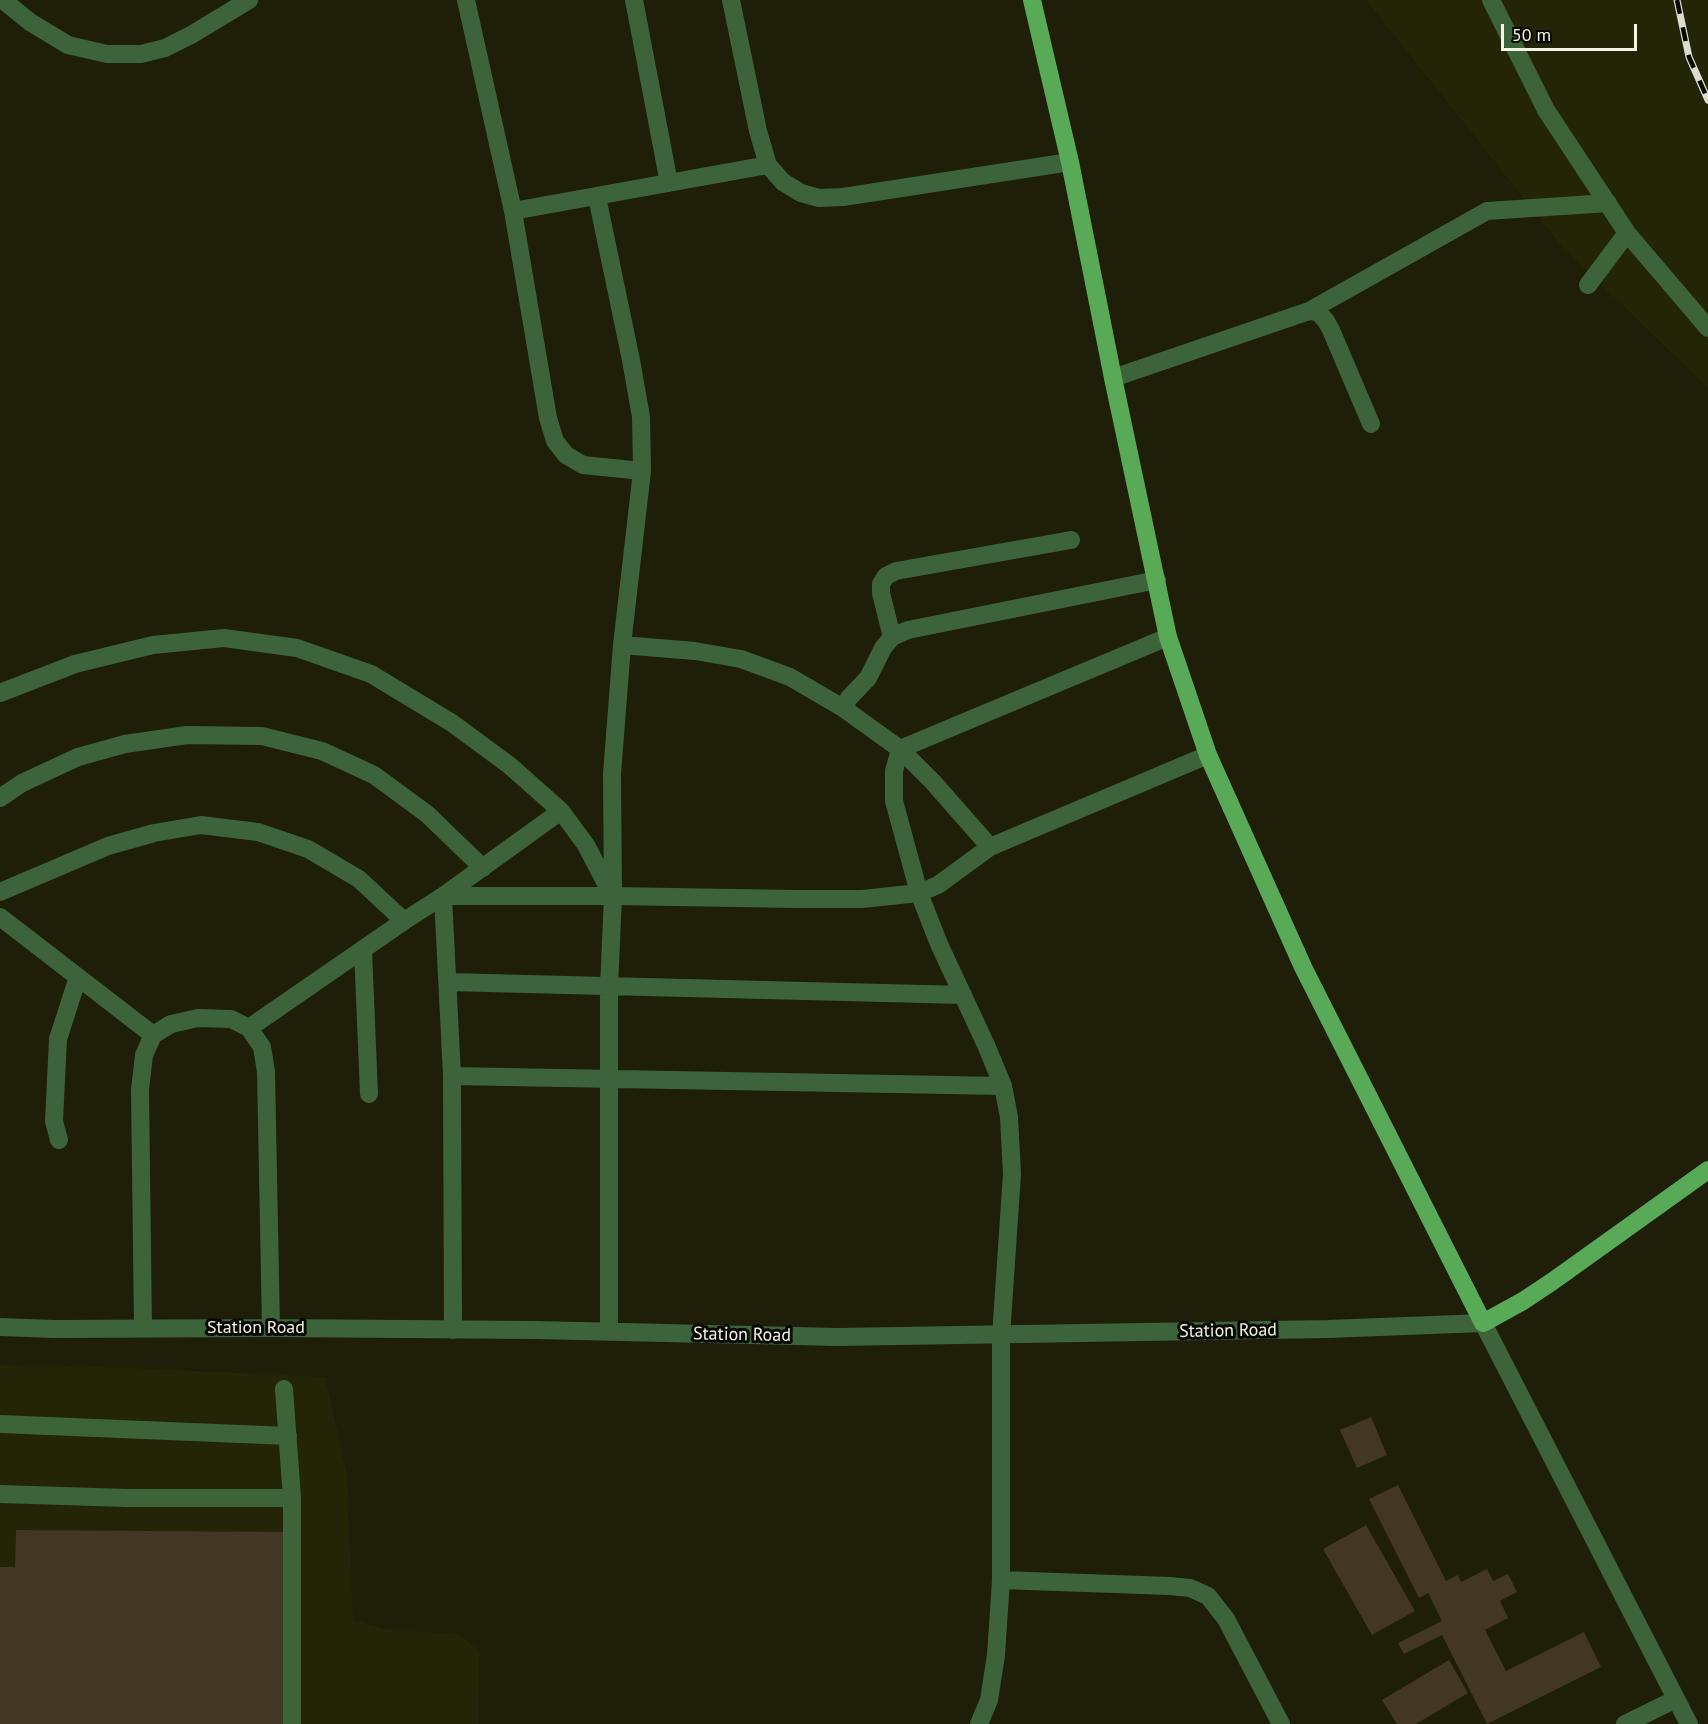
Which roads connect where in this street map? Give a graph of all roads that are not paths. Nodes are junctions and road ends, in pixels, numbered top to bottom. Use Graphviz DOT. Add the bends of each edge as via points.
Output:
graph roads {
  1 [pos="3,0"];
  2 [pos="249,0"];
  3 [pos="466,0"];
  4 [pos="634,0"];
  5 [pos="731,0"];
  6 [pos="1032,0"];
  7 [pos="1491,0"];
  8 [pos="1070,162"];
  9 [pos="768,165"];
  10 [pos="669,183"];
  11 [pos="597,197"];
  12 [pos="1608,203"];
  13 [pos="513,211"];
  14 [pos="1627,232"];
  15 [pos="1588,285"];
  16 [pos="1309,311"];
  17 [pos="1708,328"];
  18 [pos="1113,378"];
  19 [pos="1371,424"];
  20 [pos="642,471"];
  21 [pos="1071,540"];
  22 [pos="1157,580"];
  23 [pos="892,637"];
  24 [pos="1168,638"];
  25 [pos="622,645"];
  26 [pos="0,693"];
  27 [pos="843,708"];
  28 [pos="900,749"];
  29 [pos="1208,755"];
  30 [pos="0,798"];
  31 [pos="561,811"];
  32 [pos="990,848"];
  33 [pos="483,868"];
  34 [pos="0,892"];
  35 [pos="919,893"];
  36 [pos="443,896"];
  37 [pos="613,896"];
  38 [pos="0,917"];
  39 [pos="404,921"];
  40 [pos="363,950"];
  41 [pos="78,977"];
  42 [pos="448,982"];
  43 [pos="609,987"];
  44 [pos="963,995"];
  45 [pos="249,1028"];
  46 [pos="153,1035"];
  47 [pos="452,1076"];
  48 [pos="609,1078"];
  49 [pos="1003,1086"];
  50 [pos="369,1094"];
  51 [pos="59,1140"];
  52 [pos="1708,1170"];
  53 [pos="1483,1323"];
  54 [pos="0,1327"];
  55 [pos="142,1328"];
  56 [pos="272,1328"];
  57 [pos="453,1330"];
  58 [pos="609,1332"];
  59 [pos="1001,1336"];
  60 [pos="284,1389"];
  61 [pos="0,1424"];
  62 [pos="288,1436"];
  63 [pos="0,1494"];
  64 [pos="292,1498"];
  65 [pos="1001,1580"];
  66 [pos="1676,1699"];
  67 [pos="292,1724"];
  68 [pos="979,1724"];
  69 [pos="1281,1724"];
  70 [pos="1626,1724"];
  71 [pos="1689,1724"];
  1 -- 2 [label="street" via="68,45 108,54 141,54 165,48"];
  3 -- 13 [label="street"];
  4 -- 10 [label="street"];
  5 -- 9 [label="street"];
  6 -- 8 [label="main road"];
  7 -- 12 [label="street" via="1546,110"];
  8 -- 9 [label="street" via="819,198 792,188"];
  8 -- 18 [label="main road"];
  9 -- 10 [label="street"];
  10 -- 11 [label="street"];
  11 -- 13 [label="street"];
  11 -- 20 [label="street" via="641,417"];
  12 -- 14 [label="street"];
  12 -- 16 [label="street" via="1487,212"];
  13 -- 20 [label="street" via="555,441 566,455 583,465"];
  14 -- 15 [label="street"];
  14 -- 17 [label="street"];
  16 -- 18 [label="street"];
  16 -- 19 [label="street" via="1318,312 1326,321"];
  18 -- 22 [label="main road"];
  20 -- 25 [label="street"];
  21 -- 23 [label="street" via="886,576 881,594"];
  22 -- 23 [label="street" via="908,630"];
  22 -- 24 [label="main road"];
  23 -- 27 [label="street" via="868,678"];
  24 -- 28 [label="street"];
  24 -- 29 [label="main road"];
  25 -- 27 [label="street" via="741,659 790,677"];
  25 -- 37 [label="street" via="612,774"];
  26 -- 31 [label="street" via="75,664 153,645 224,638 297,648 371,674 452,723 509,765"];
  27 -- 28 [label="street"];
  28 -- 32 [label="street"];
  28 -- 35 [label="street" via="894,771 894,801"];
  29 -- 32 [label="street"];
  29 -- 53 [label="main road" via="1303,967"];
  30 -- 33 [label="street" via="22,783 78,757 125,744 187,735 262,736 322,751 374,775 427,814"];
  31 -- 33 [label="street"];
  31 -- 37 [label="street" via="586,845"];
  32 -- 35 [label="street" via="938,885"];
  33 -- 36 [label="street"];
  34 -- 39 [label="street" via="108,846 154,832 201,825 258,832 308,849 359,879"];
  35 -- 37 [label="street" via="862,899"];
  35 -- 44 [label="street"];
  36 -- 37 [label="street"];
  36 -- 39 [label="street"];
  36 -- 42 [label="street"];
  37 -- 43 [label="street"];
  38 -- 41 [label="street"];
  39 -- 40 [label="street"];
  40 -- 45 [label="street"];
  40 -- 50 [label="street"];
  41 -- 46 [label="street"];
  41 -- 51 [label="street" via="58,1039 54,1121"];
  42 -- 43 [label="street"];
  42 -- 47 [label="street"];
  43 -- 44 [label="street"];
  43 -- 48 [label="street"];
  44 -- 49 [label="street"];
  45 -- 46 [label="street" via="231,1019 198,1018 171,1024"];
  45 -- 56 [label="street" via="262,1047 267,1072"];
  46 -- 55 [label="street" via="144,1055 140,1090"];
  47 -- 48 [label="street"];
  47 -- 57 [label="street"];
  48 -- 49 [label="street"];
  48 -- 58 [label="street"];
  49 -- 59 [label="street" via="1012,1174"];
  52 -- 53 [label="main road" via="1545,1286"];
  53 -- 59 [label="street, Station Road"];
  53 -- 66 [label="street"];
  54 -- 55 [label="street, Station Road"];
  55 -- 56 [label="street, Station Road"];
  56 -- 57 [label="street, Station Road"];
  57 -- 58 [label="street, Station Road"];
  58 -- 59 [label="street, Station Road"];
  59 -- 65 [label="street"];
  60 -- 62 [label="street"];
  61 -- 62 [label="street"];
  62 -- 64 [label="street"];
  63 -- 64 [label="street"];
  64 -- 67 [label="street"];
  65 -- 68 [label="street" via="996,1655 989,1700"];
  65 -- 69 [label="street" via="1170,1586 1190,1588 1208,1596 1226,1619"];
  66 -- 70 [label="street"];
  66 -- 71 [label="street"];
}
